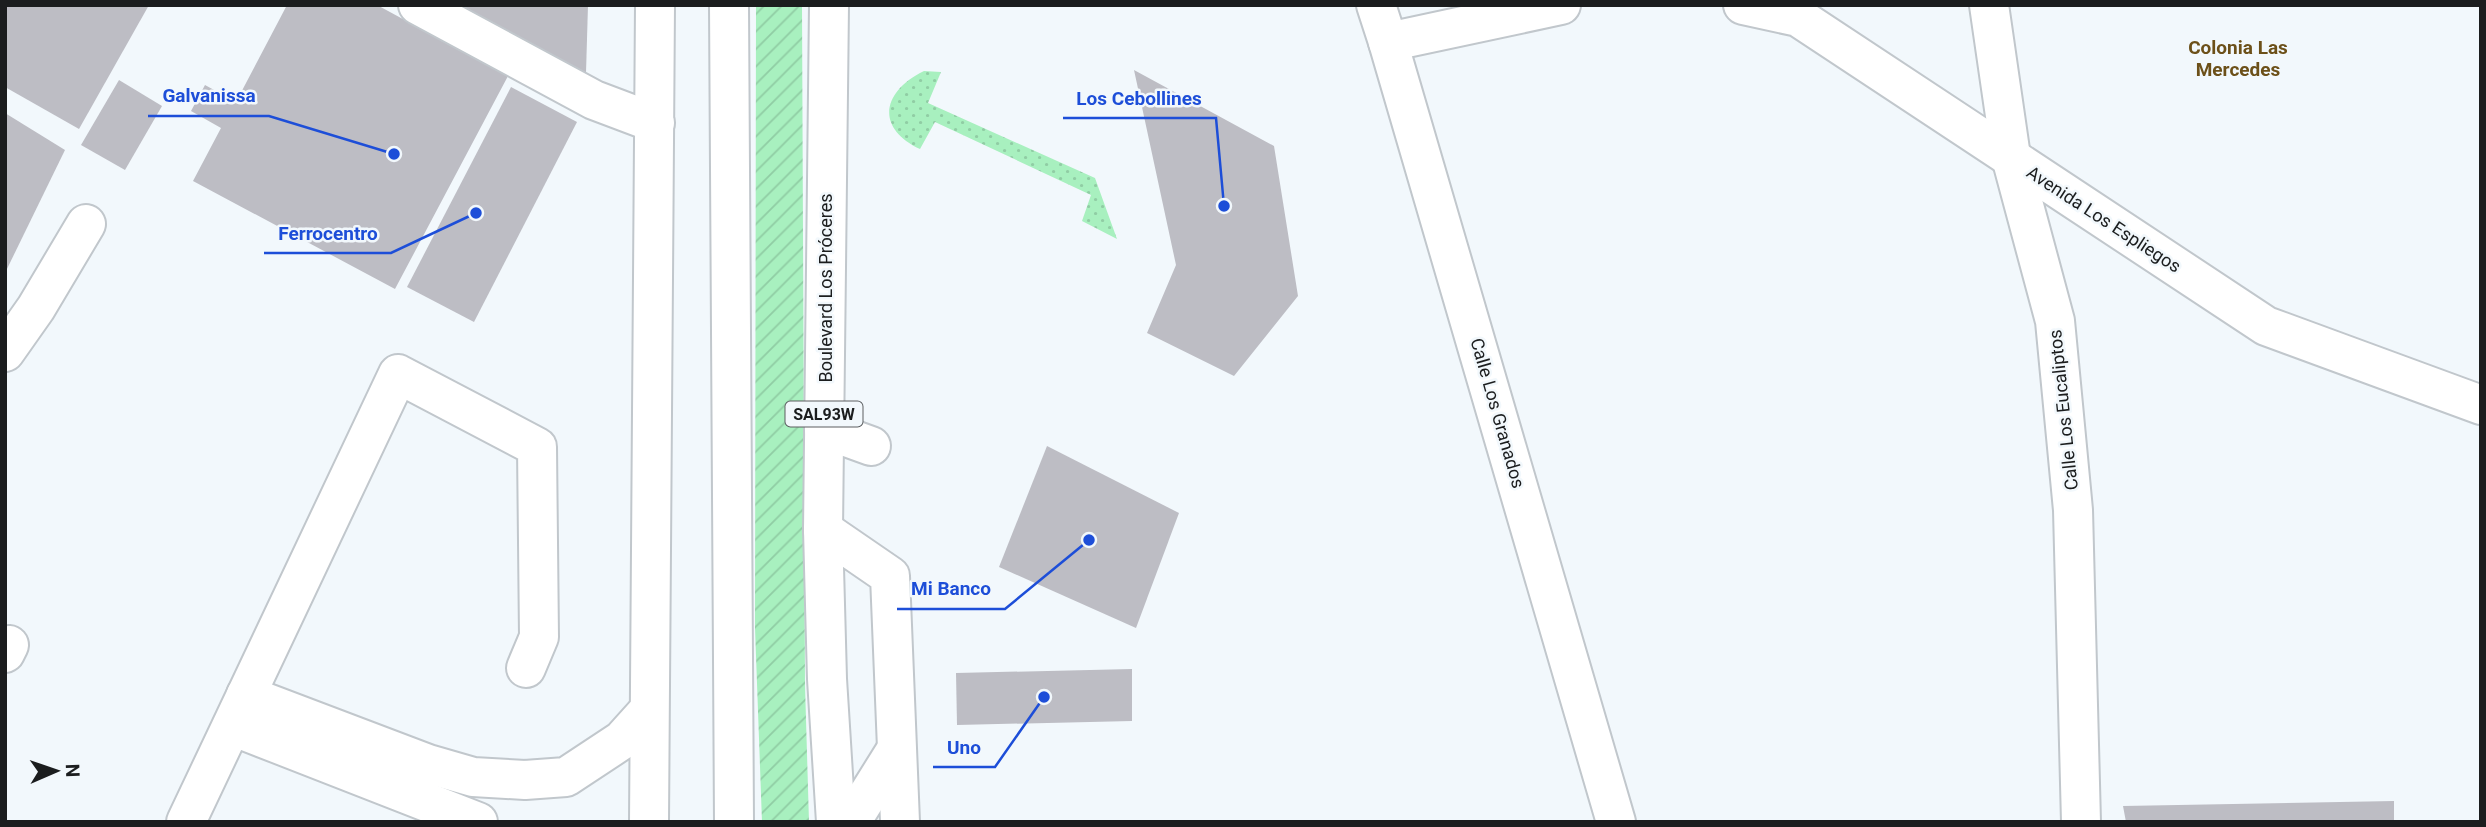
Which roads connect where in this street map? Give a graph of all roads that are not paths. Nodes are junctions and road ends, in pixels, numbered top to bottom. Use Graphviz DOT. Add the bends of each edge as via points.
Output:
graph roads {
  1 [pos="418,5"];
  2 [pos="655,5"];
  3 [pos="729,5"];
  4 [pos="829,5"];
  5 [pos="1376,5"];
  6 [pos="1561,5"];
  7 [pos="1743,5"];
  8 [pos="1989,5"];
  9 [pos="1388,42"];
  10 [pos="655,122"];
  11 [pos="2011,157"];
  12 [pos="86,224"];
  13 [pos="5,352"];
  14 [pos="2481,405"];
  15 [pos="824,429"];
  16 [pos="871,446"];
  17 [pos="823,530"];
  18 [pos="526,668"];
  19 [pos="649,710"];
  20 [pos="239,711"];
  21 [pos="896,750"];
  22 [pos="186,822"];
  23 [pos="478,822"];
  24 [pos="649,822"];
  25 [pos="734,822"];
  26 [pos="836,822"];
  27 [pos="851,822"];
  28 [pos="900,822"];
  29 [pos="1616,822"];
  30 [pos="2081,822"];
  1 -- 10 [label="main road" via="594,100"];
  2 -- 10 [label="main road"];
  3 -- 25 [label="main road"];
  4 -- 15 [label="main road, Boulevard Los Próceres / SAL93W"];
  5 -- 9 [label="main road, Calle Los Granados"];
  6 -- 9 [label="main road"];
  7 -- 11 [label="main road, Avenida Los Espliegos" via="1798,18"];
  8 -- 11 [label="main road, Calle Los Eucaliptos"];
  9 -- 29 [label="main road, Calle Los Granados"];
  10 -- 19 [label="main road"];
  11 -- 14 [label="main road, Avenida Los Espliegos" via="2266,326"];
  11 -- 30 [label="main road, Calle Los Eucaliptos" via="2054,321 2073,510"];
  12 -- 13 [label="main road"];
  15 -- 16 [label="main road"];
  15 -- 17 [label="main road, Boulevard Los Próceres / SAL93W"];
  17 -- 21 [label="main road" via="890,576"];
  17 -- 26 [label="main road, Boulevard Los Próceres / SAL93W"];
  18 -- 20 [label="main road" via="539,637 537,447 398,374"];
  19 -- 20 [label="main road" via="622,740 566,777 525,779 473,777"];
  19 -- 24 [label="main road"];
  20 -- 22 [label="main road"];
  20 -- 23 [label="main road"];
  21 -- 27 [label="main road"];
  21 -- 28 [label="main road"];
}
